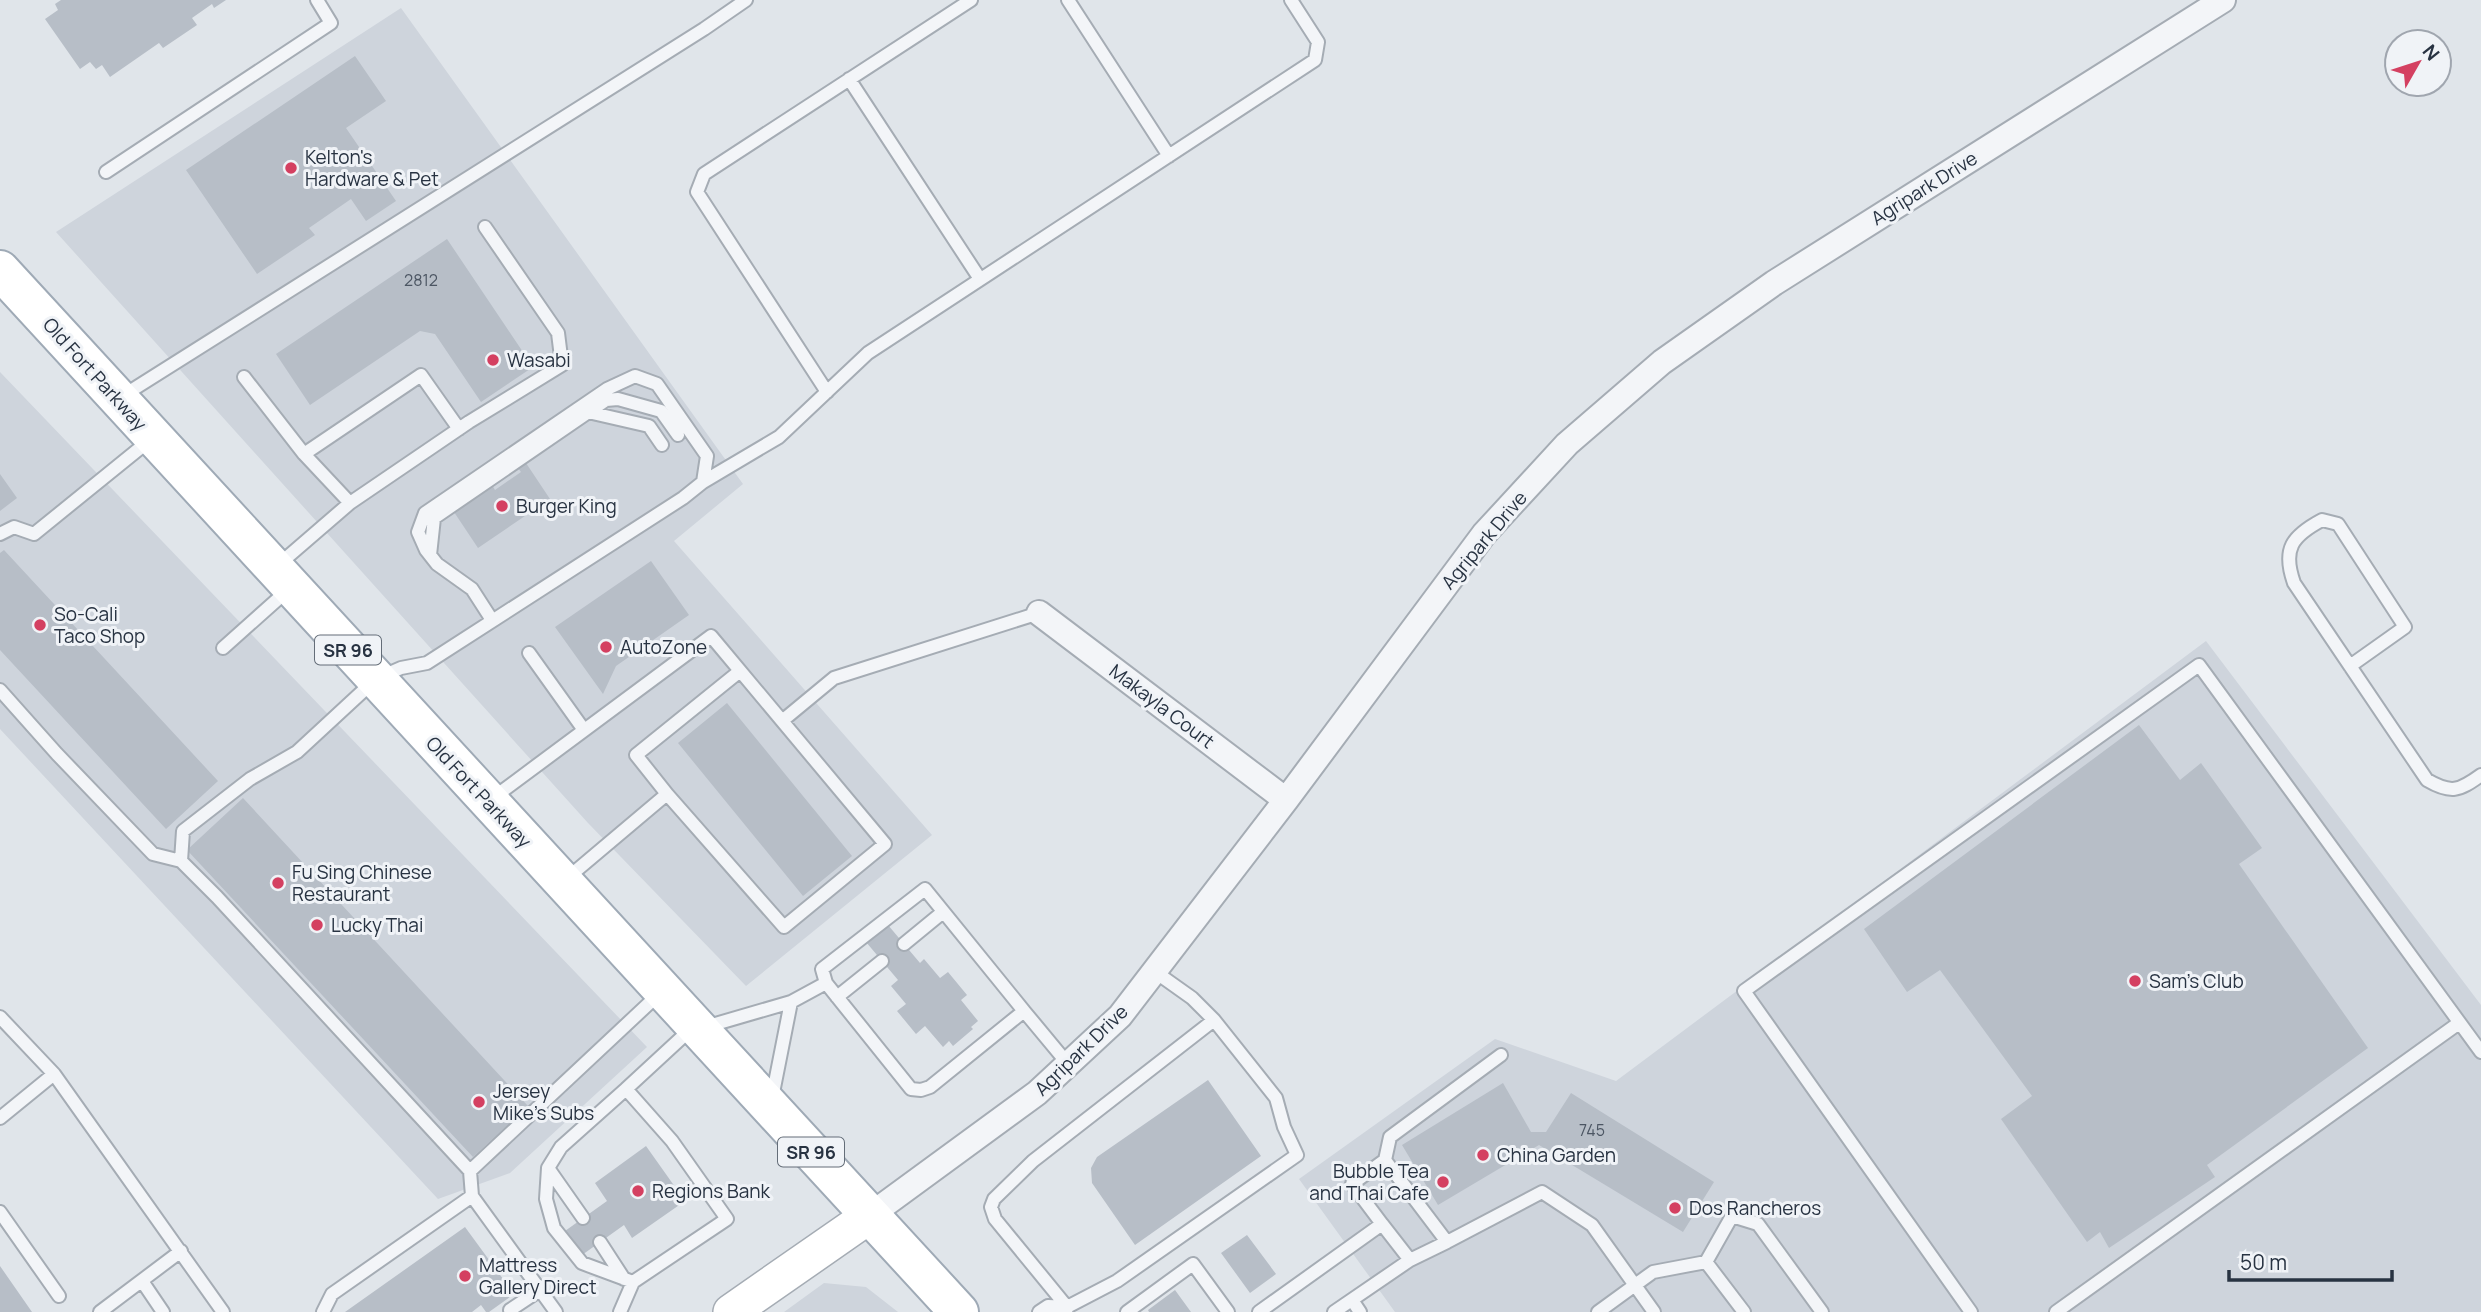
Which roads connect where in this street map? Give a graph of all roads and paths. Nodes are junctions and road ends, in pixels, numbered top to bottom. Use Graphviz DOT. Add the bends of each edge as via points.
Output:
graph roads {
  1 [pos="317,0"];
  2 [pos="971,0"];
  3 [pos="1068,0"];
  4 [pos="1291,0"];
  5 [pos="2223,0"];
  6 [pos="739,2"];
  7 [pos="849,79"];
  8 [pos="1169,156"];
  9 [pos="106,172"];
  10 [pos="485,227"];
  11 [pos="0,270"];
  12 [pos="980,279"];
  13 [pos="244,377"];
  14 [pos="827,392"];
  15 [pos="118,399"];
  16 [pos="588,412"];
  17 [pos="459,429"];
  18 [pos="678,435"];
  19 [pos="153,437"];
  20 [pos="662,445"];
  21 [pos="304,454"];
  22 [pos="703,482"];
  23 [pos="350,503"];
  24 [pos="0,534"];
  25 [pos="430,555"];
  26 [pos="282,578"];
  27 [pos="1039,613"];
  28 [pos="492,620"];
  29 [pos="223,648"];
  30 [pos="529,653"];
  31 [pos="2350,666"];
  32 [pos="740,671"];
  33 [pos="376,680"];
  34 [pos="0,690"];
  35 [pos="782,721"];
  36 [pos="584,730"];
  37 [pos="2481,775"];
  38 [pos="667,794"];
  39 [pos="1286,800"];
  40 [pos="488,802"];
  41 [pos="181,861"];
  42 [pos="562,882"];
  43 [pos="943,912"];
  44 [pos="904,944"];
  45 [pos="882,961"];
  46 [pos="1154,971"];
  47 [pos="826,983"];
  48 [pos="662,990"];
  49 [pos="837,997"];
  50 [pos="791,1002"];
  51 [pos="1024,1011"];
  52 [pos="0,1017"];
  53 [pos="1214,1020"];
  54 [pos="2459,1023"];
  55 [pos="696,1028"];
  56 [pos="2481,1052"];
  57 [pos="1501,1055"];
  58 [pos="1068,1064"];
  59 [pos="54,1074"];
  60 [pos="626,1089"];
  61 [pos="770,1108"];
  62 [pos="0,1118"];
  63 [pos="1385,1160"];
  64 [pos="548,1168"];
  65 [pos="470,1171"];
  66 [pos="472,1196"];
  67 [pos="0,1213"];
  68 [pos="869,1216"];
  69 [pos="583,1218"];
  70 [pos="1382,1224"];
  71 [pos="600,1242"];
  72 [pos="1447,1242"];
  73 [pos="181,1251"];
  74 [pos="1410,1260"];
  75 [pos="1706,1262"];
  76 [pos="142,1280"];
  77 [pos="629,1281"];
  78 [pos="1635,1285"];
  79 [pos="540,1290"];
  80 [pos="59,1296"];
  81 [pos="1352,1300"];
  82 [pos="747,1307"];
  83 [pos="1066,1309"];
  84 [pos="510,1311"];
  85 [pos="100,1312"];
  86 [pos="163,1312"];
  87 [pos="223,1312"];
  88 [pos="323,1312"];
  89 [pos="556,1312"];
  90 [pos="620,1312"];
  91 [pos="959,1312"];
  92 [pos="1039,1312"];
  93 [pos="1127,1312"];
  94 [pos="1228,1312"];
  95 [pos="1259,1312"];
  96 [pos="1334,1312"];
  97 [pos="1360,1312"];
  98 [pos="1598,1312"];
  99 [pos="1654,1312"];
  100 [pos="1744,1312"];
  101 [pos="1822,1312"];
  102 [pos="1971,1312"];
  103 [pos="2056,1312"];
  1 -- 9 [label="lane" via="331,23"];
  2 -- 7 [label="lane"];
  3 -- 8 [label="lane"];
  4 -- 8 [label="lane" via="1318,42 1315,60"];
  5 -- 39 [label="street, Agripark Drive" via="1774,283 1662,362 1567,444 1484,534"];
  6 -- 15 [label="lane"];
  7 -- 12 [label="lane"];
  7 -- 14 [label="lane" via="704,174 696,192"];
  8 -- 12 [label="lane"];
  10 -- 17 [label="lane" via="558,333 562,365"];
  11 -- 15 [label="main road, Old Fort Parkway / SR 96"];
  12 -- 14 [label="lane" via="868,353"];
  13 -- 21 [label="lane"];
  14 -- 22 [label="lane" via="779,437"];
  15 -- 19 [label="main road, Old Fort Parkway / SR 96"];
  16 -- 18 [label="lane" via="606,400 618,399 661,411"];
  16 -- 20 [label="lane" via="649,426"];
  16 -- 25 [label="lane" via="434,517"];
  17 -- 21 [label="lane" via="421,375"];
  17 -- 23 [label="lane"];
  19 -- 24 [label="lane" via="33,534 14,527"];
  19 -- 26 [label="main road, Old Fort Parkway / SR 96"];
  21 -- 23 [label="lane"];
  22 -- 25 [label="lane" via="707,456 695,437 657,384 635,376 560,419 425,513 418,532"];
  22 -- 28 [label="lane"];
  23 -- 26 [label="lane"];
  25 -- 28 [label="lane" via="472,589"];
  26 -- 29 [label="lane"];
  26 -- 33 [label="main road, Old Fort Parkway / SR 96"];
  27 -- 35 [label="lane" via="834,678"];
  27 -- 39 [label="street, Makayla Court"];
  28 -- 33 [label="lane" via="427,663"];
  30 -- 36 [label="lane"];
  31 -- 31 [label="lane" via="2294,583 2288,565 2289,549 2302,531 2322,520 2338,524 2405,627"];
  31 -- 37 [label="lane" via="2427,780 2443,789 2465,787"];
  32 -- 35 [label="lane"];
  32 -- 36 [label="lane" via="711,636"];
  32 -- 38 [label="lane" via="636,755"];
  33 -- 40 [label="main road, Old Fort Parkway / SR 96"];
  33 -- 41 [label="lane" via="297,752 250,779 183,831"];
  34 -- 41 [label="lane" via="153,854"];
  35 -- 38 [label="lane" via="885,844 784,927"];
  36 -- 40 [label="lane"];
  38 -- 42 [label="lane"];
  39 -- 46 [label="street, Agripark Drive"];
  40 -- 42 [label="main road, Old Fort Parkway / SR 96"];
  41 -- 65 [label="lane"];
  42 -- 48 [label="main road, Old Fort Parkway / SR 96"];
  43 -- 44 [label="lane"];
  43 -- 47 [label="lane" via="925,889 822,969"];
  43 -- 51 [label="lane"];
  45 -- 49 [label="lane"];
  46 -- 53 [label="lane"];
  46 -- 58 [label="street, Agripark Drive" via="1120,1016"];
  47 -- 49 [label="lane"];
  47 -- 50 [label="lane"];
  48 -- 55 [label="main road, Old Fort Parkway / SR 96"];
  48 -- 65 [label="lane"];
  49 -- 51 [label="lane" via="912,1089 921,1090"];
  50 -- 55 [label="lane"];
  50 -- 61 [label="lane"];
  51 -- 58 [label="lane"];
  52 -- 59 [label="lane"];
  53 -- 83 [label="lane" via="1033,1161 994,1199 995,1219"];
  53 -- 83 [label="lane" via="1276,1098 1297,1155 1117,1281"];
  54 -- 56 [label="lane"];
  54 -- 102 [label="lane" via="2199,665 1744,991"];
  54 -- 103 [label="lane"];
  55 -- 60 [label="lane"];
  55 -- 61 [label="main road, Old Fort Parkway / SR 96"];
  57 -- 63 [label="lane" via="1390,1137"];
  58 -- 68 [label="street, Agripark Drive" via="1037,1093"];
  59 -- 62 [label="lane"];
  59 -- 73 [label="lane"];
  60 -- 64 [label="lane" via="561,1147"];
  60 -- 77 [label="lane" via="672,1141 727,1219"];
  61 -- 68 [label="main road, Old Fort Parkway / SR 96"];
  63 -- 70 [label="lane" via="1352,1184"];
  63 -- 72 [label="lane"];
  64 -- 69 [label="lane"];
  64 -- 77 [label="lane" via="546,1199 554,1228 582,1262"];
  65 -- 66 [label="lane"];
  66 -- 79 [label="lane"];
  66 -- 88 [label="lane" via="332,1294"];
  67 -- 80 [label="lane"];
  68 -- 82 [label="street"];
  68 -- 91 [label="main road, Old Fort Parkway / SR 96"];
  70 -- 74 [label="lane"];
  70 -- 95 [label="lane"];
  71 -- 77 [label="lane"];
  72 -- 74 [label="lane"];
  72 -- 78 [label="lane" via="1542,1192 1592,1225"];
  73 -- 76 [label="lane"];
  73 -- 87 [label="lane"];
  74 -- 81 [label="lane"];
  75 -- 78 [label="lane" via="1653,1272"];
  75 -- 100 [label="lane"];
  75 -- 101 [label="lane" via="1732,1216 1758,1224"];
  76 -- 85 [label="lane"];
  76 -- 86 [label="lane"];
  77 -- 90 [label="lane"];
  78 -- 98 [label="lane"];
  78 -- 99 [label="lane"];
  79 -- 84 [label="lane"];
  79 -- 89 [label="lane"];
  81 -- 96 [label="lane"];
  81 -- 97 [label="lane"];
  83 -- 92 [label="lane" via="1048,1306"];
  93 -- 94 [label="lane" via="1193,1264"];
}
